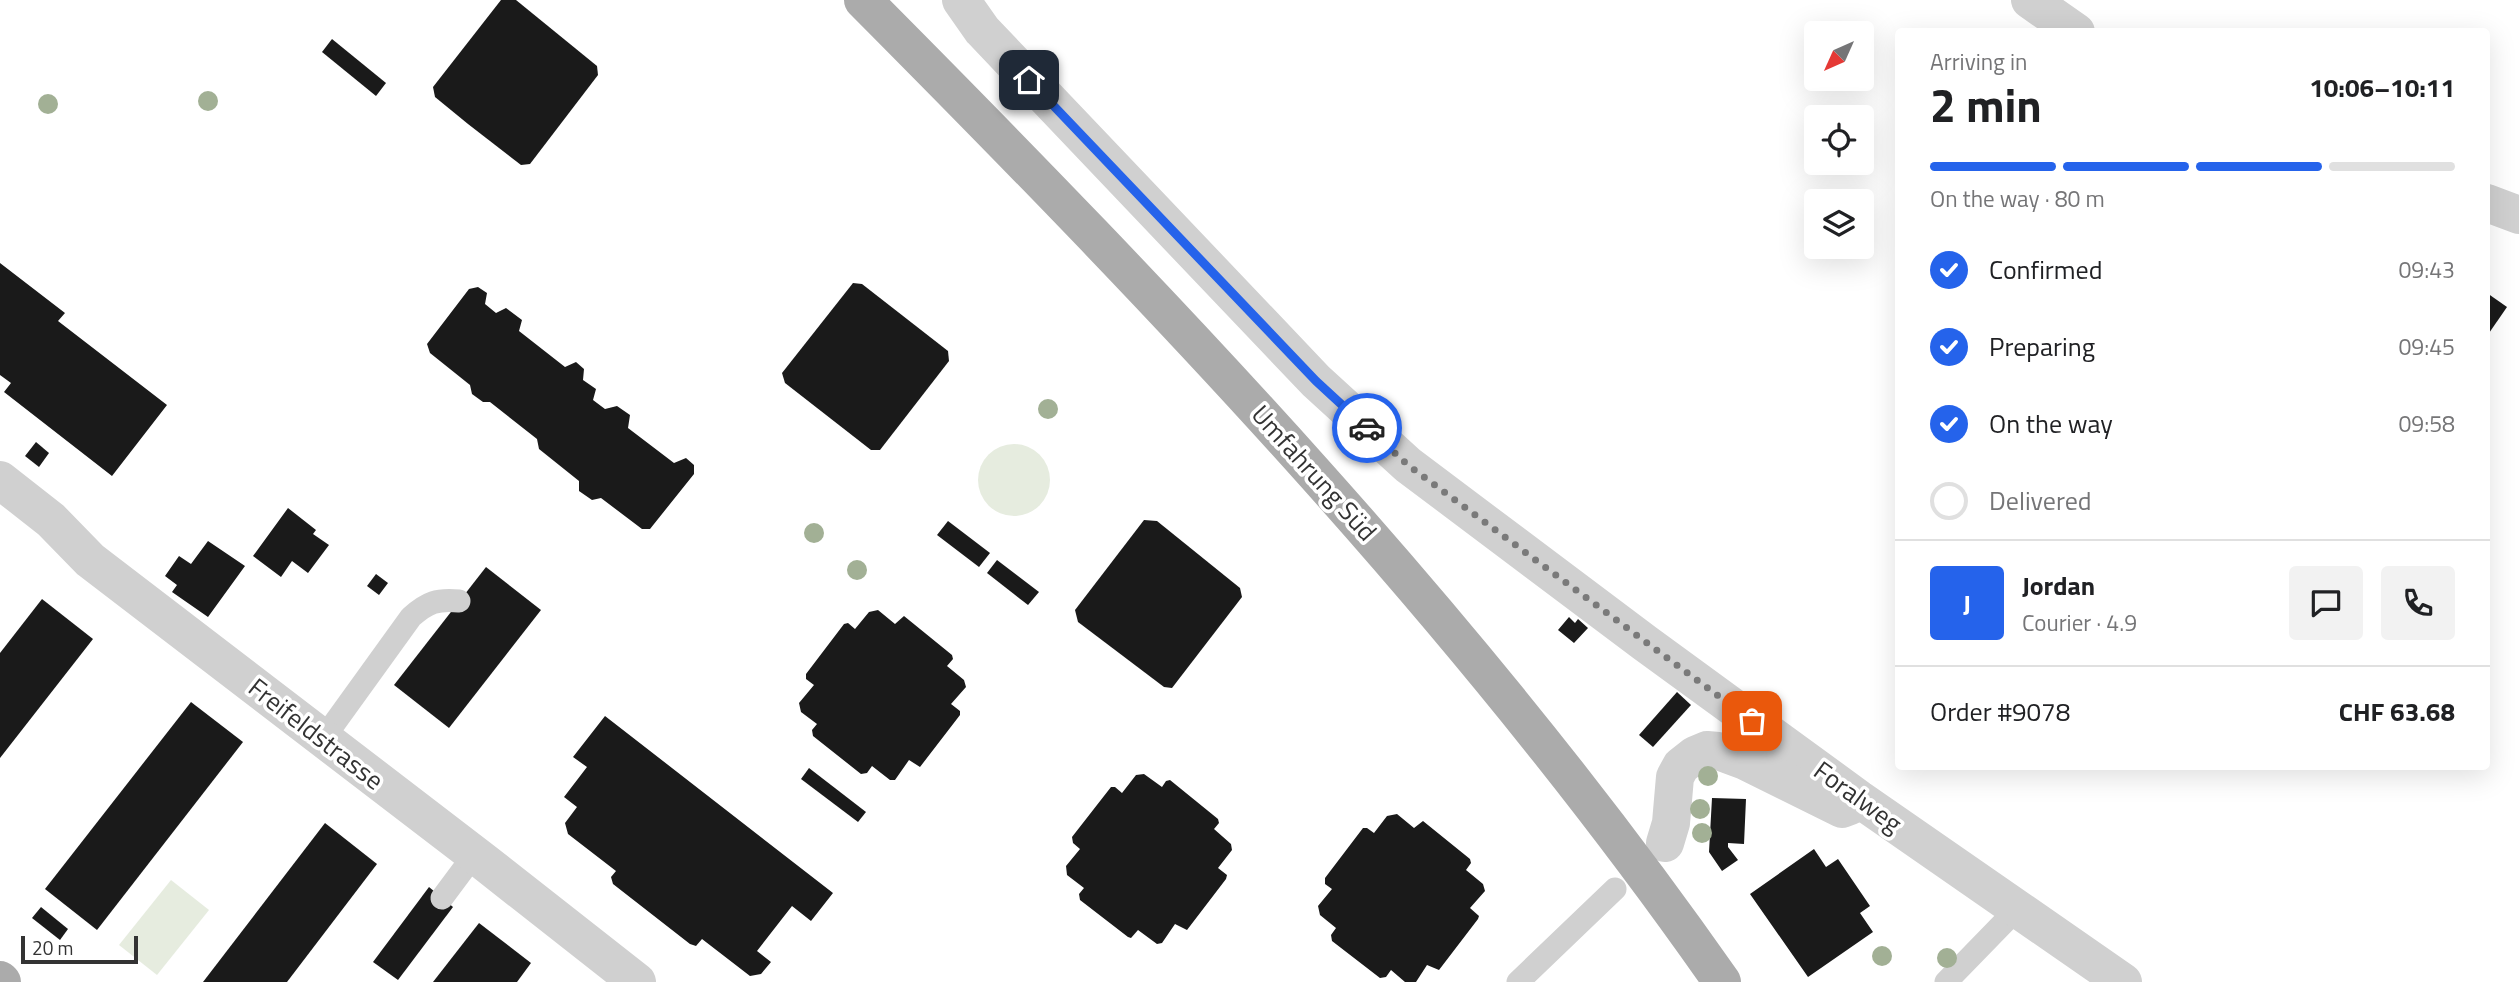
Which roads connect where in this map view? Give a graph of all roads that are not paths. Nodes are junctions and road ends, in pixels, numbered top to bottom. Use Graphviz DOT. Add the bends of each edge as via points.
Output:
graph roads {
  1 [pos="863,0"];
  2 [pos="961,0"];
  3 [pos="2030,0"];
  4 [pos="2070,28"];
  5 [pos="2490,204"];
  6 [pos="2519,215"];
  7 [pos="0,480"];
  8 [pos="459,601"];
  9 [pos="323,739"];
  10 [pos="1859,799"];
  11 [pos="1665,843"];
  12 [pos="474,855"];
  13 [pos="1615,890"];
  14 [pos="442,898"];
  15 [pos="2017,909"];
  16 [pos="637,982"];
  17 [pos="1518,982"];
  18 [pos="1722,982"];
  19 [pos="1946,982"];
  20 [pos="2123,982"];
  1 -- 18 [label="main road, Umfahrung Süd" via="1182,326 1409,578 1604,821"];
  2 -- 10 [label="street, Foralweg" via="982,30 1316,381 1408,465"];
  3 -- 4 [label="street"];
  5 -- 6 [label="street"];
  7 -- 9 [label="street, Freifeldstrasse" via="51,520 90,560"];
  8 -- 9 [label="lane" via="440,600 411,617"];
  9 -- 12 [label="street, Freifeldstrasse"];
  10 -- 11 [label="street" via="1842,809 1745,761 1707,750 1681,766 1675,777"];
  10 -- 15 [label="street, Foralweg"];
  12 -- 14 [label="lane"];
  12 -- 16 [label="street, Freifeldstrasse"];
  13 -- 17 [label="lane"];
  15 -- 19 [label="lane"];
  15 -- 20 [label="street, Foralweg"];
}
